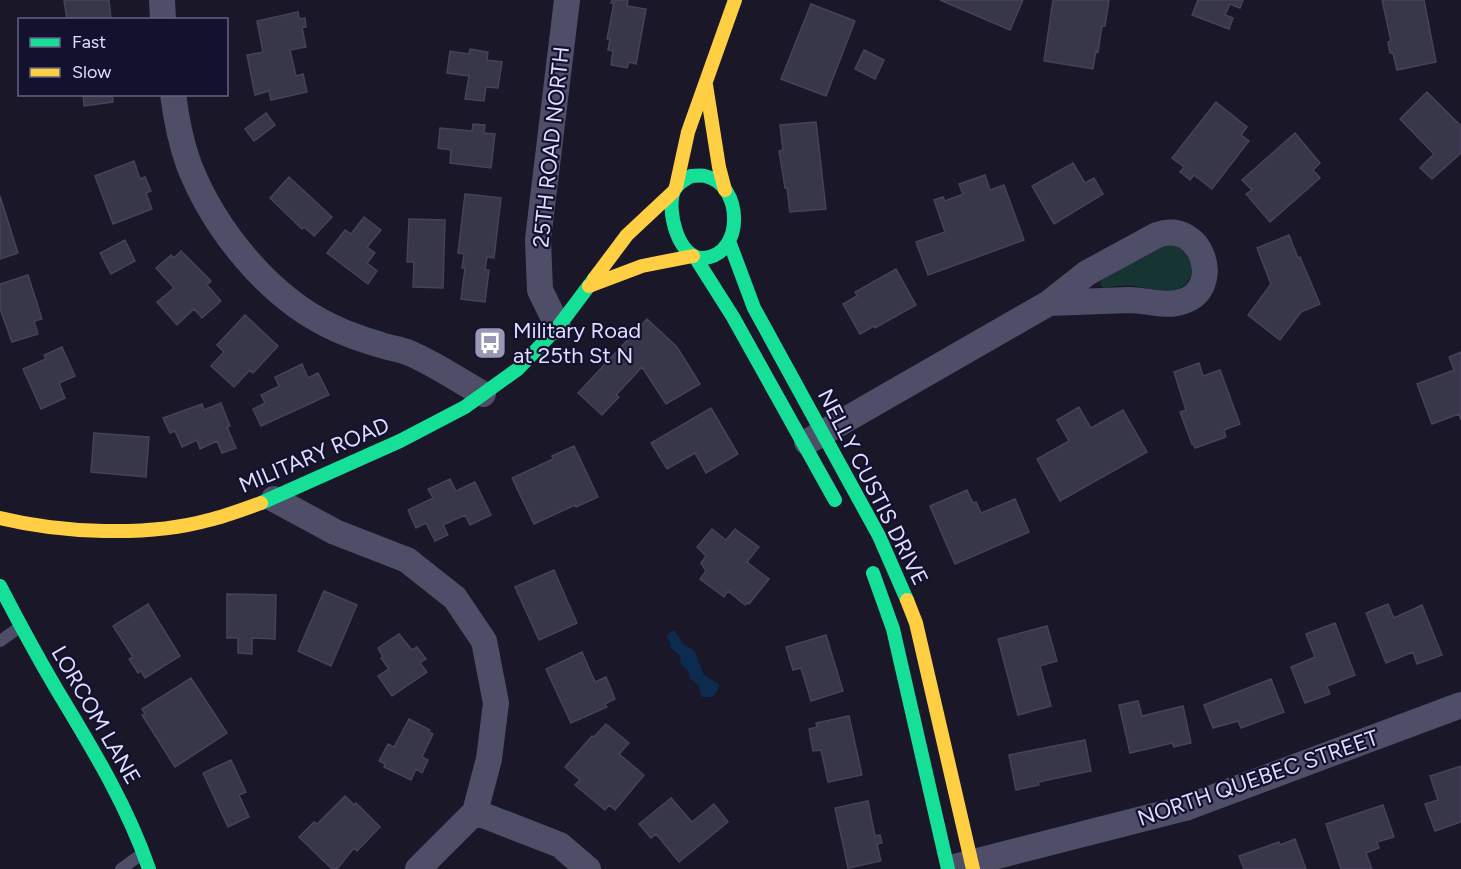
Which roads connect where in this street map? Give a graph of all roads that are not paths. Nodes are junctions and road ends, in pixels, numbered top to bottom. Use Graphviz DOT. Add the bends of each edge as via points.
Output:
graph roads {
  1 [pos="162,0"];
  2 [pos="567,0"];
  3 [pos="735,0"];
  4 [pos="163,18"];
  5 [pos="706,85"];
  6 [pos="173,96"];
  7 [pos="674,189"];
  8 [pos="725,190"];
  9 [pos="729,241"];
  10 [pos="694,257"];
  11 [pos="589,286"];
  12 [pos="1050,303"];
  13 [pos="558,327"];
  14 [pos="483,394"];
  15 [pos="813,438"];
  16 [pos="274,499"];
  17 [pos="841,512"];
  18 [pos="0,518"];
  19 [pos="867,560"];
  20 [pos="0,586"];
  21 [pos="916,623"];
  22 [pos="21,626"];
  23 [pos="893,629"];
  24 [pos="0,641"];
  25 [pos="1461,705"];
  26 [pos="475,812"];
  27 [pos="144,853"];
  28 [pos="960,868"];
  29 [pos="121,869"];
  30 [pos="149,869"];
  31 [pos="418,869"];
  32 [pos="588,869"];
  1 -- 4 [label="street"];
  2 -- 13 [label="street, 25TH ROAD NORTH" via="538,239 540,290"];
  3 -- 5 [label="street"];
  5 -- 7 [label="street" via="688,132"];
  5 -- 8 [label="street"];
  6 -- 14 [label="street" via="189,165 212,212 242,255 280,293 331,327 406,352"];
  7 -- 8 [label="street" via="692,176 705,176"];
  7 -- 10 [label="street" via="674,225 684,248"];
  7 -- 11 [label="street, MILITARY ROAD" via="627,235"];
  8 -- 9 [label="street" via="735,216"];
  9 -- 10 [label="street" via="718,253"];
  9 -- 15 [label="street, NELLY CUSTIS DRIVE" via="754,308"];
  10 -- 11 [label="street" via="642,266"];
  10 -- 15 [label="street, NELLY CUSTIS DRIVE"];
  11 -- 13 [label="street, MILITARY ROAD"];
  12 -- 12 [label="street" via="1131,300 1168,305 1186,301 1198,292 1204,258 1192,240 1176,232 1165,232 1087,273"];
  12 -- 15 [label="street"];
  13 -- 14 [label="street, MILITARY ROAD" via="518,369"];
  14 -- 16 [label="street, MILITARY ROAD" via="400,441"];
  15 -- 17 [label="street, NELLY CUSTIS DRIVE"];
  15 -- 21 [label="street, NELLY CUSTIS DRIVE" via="879,536"];
  16 -- 18 [label="street, MILITARY ROAD" via="207,521 135,532 32,526"];
  16 -- 26 [label="street" via="335,532 407,560 455,598 484,641 496,703 489,759"];
  19 -- 23 [label="street, NELLY CUSTIS DRIVE"];
  20 -- 22 [label="street, LORCOM LANE"];
  21 -- 23 [label="street"];
  21 -- 28 [label="street, NELLY CUSTIS DRIVE"];
  22 -- 24 [label="lane"];
  22 -- 27 [label="street, LORCOM LANE" via="115,788"];
  23 -- 28 [label="street, NELLY CUSTIS DRIVE"];
  25 -- 28 [label="street, NORTH QUEBEC STREET" via="1185,808"];
  26 -- 31 [label="street"];
  26 -- 32 [label="street" via="560,845"];
  27 -- 29 [label="lane"];
  27 -- 30 [label="street, LORCOM LANE"];
}
